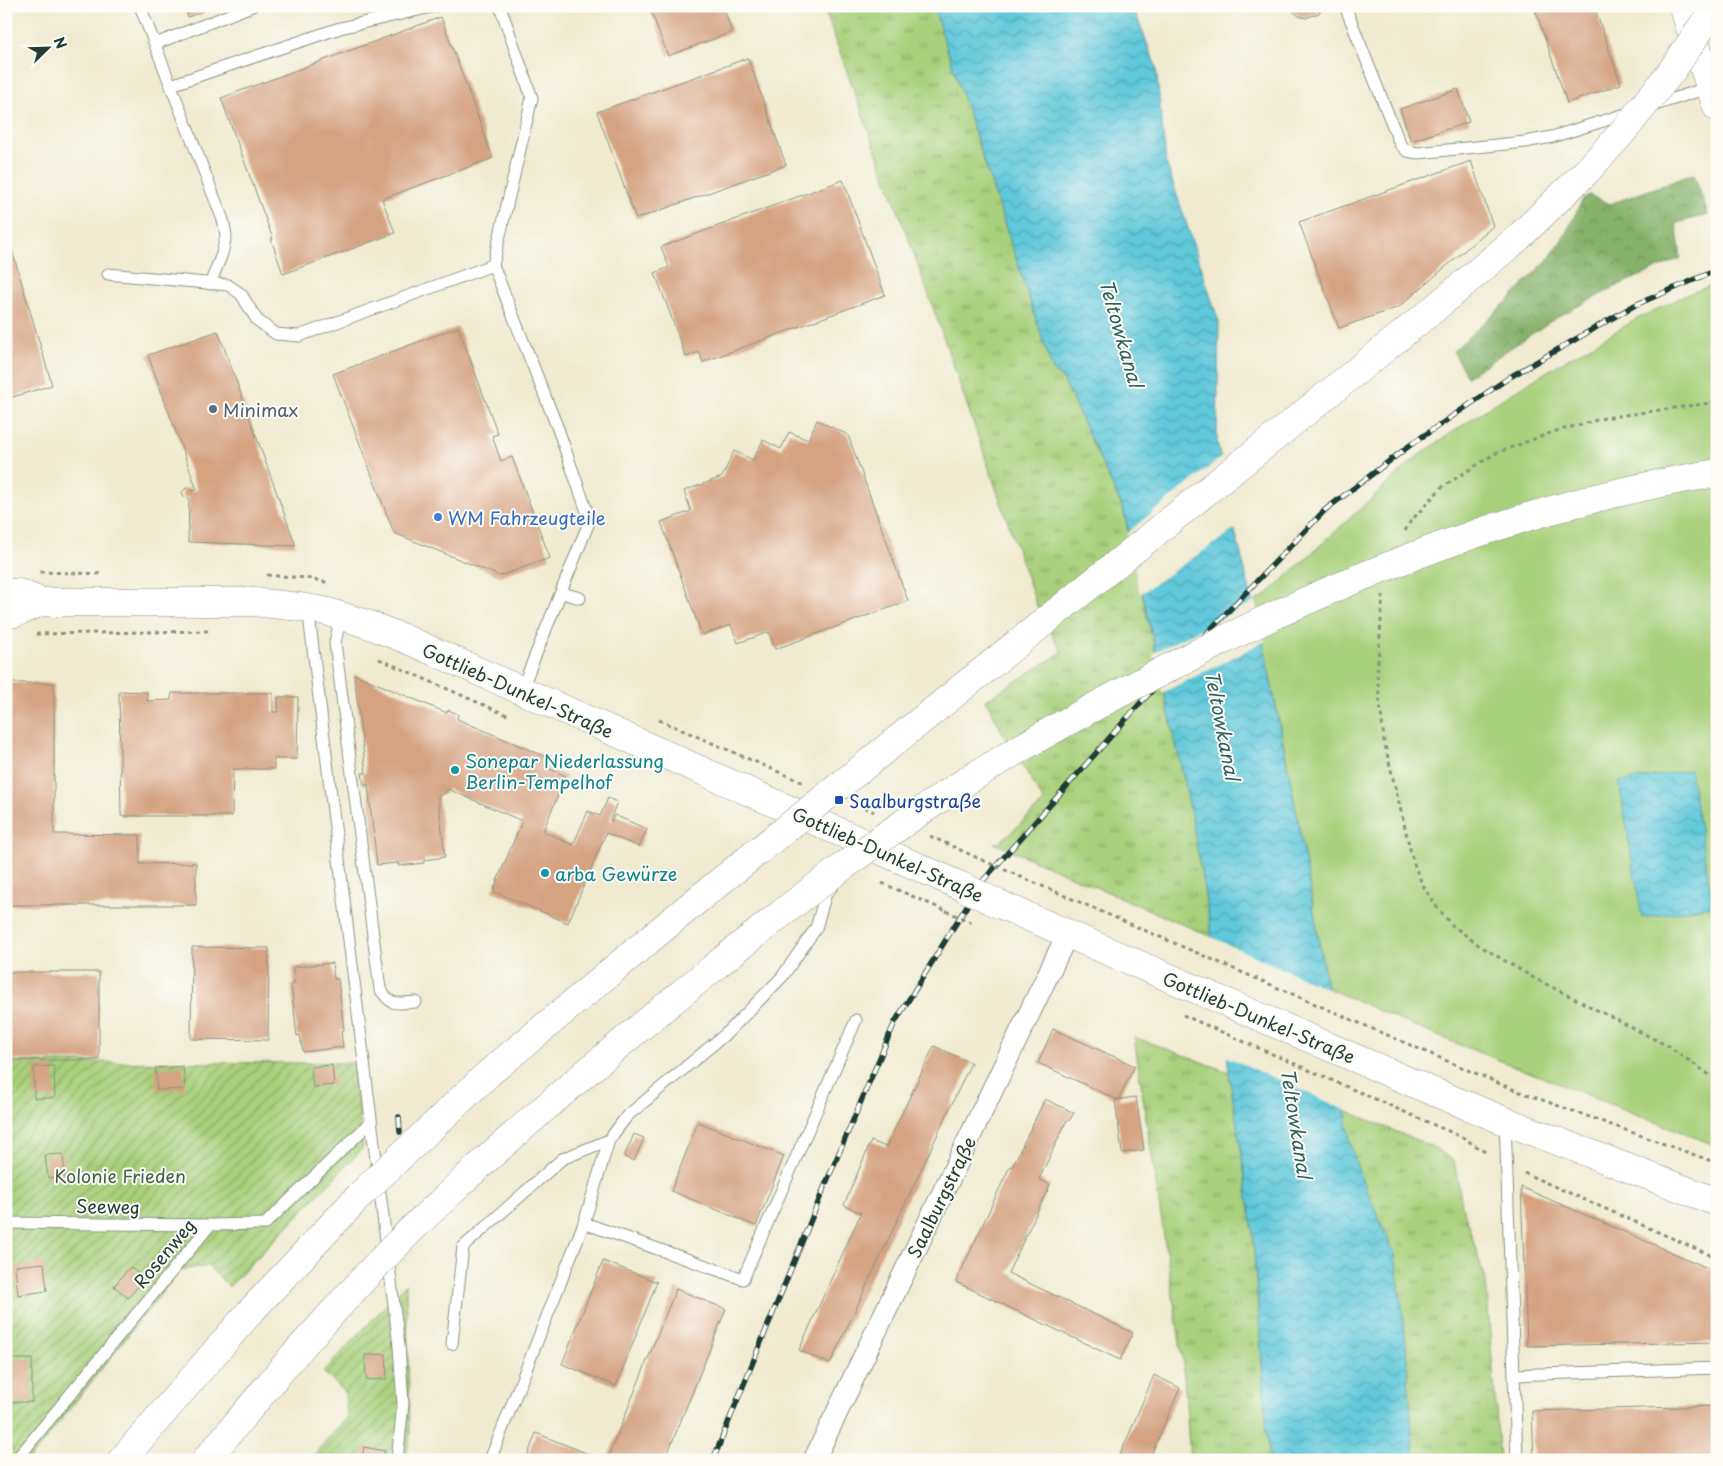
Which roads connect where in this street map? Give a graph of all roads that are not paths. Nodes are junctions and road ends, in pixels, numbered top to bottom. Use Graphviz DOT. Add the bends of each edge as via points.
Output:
graph roads {
  1 [pos="140,6"];
  2 [pos="252,6"];
  3 [pos="436,6"];
  4 [pos="500,6"];
  5 [pos="1345,6"];
  6 [pos="1683,6"];
  7 [pos="1716,6"];
  8 [pos="155,44"];
  9 [pos="171,85"];
  10 [pos="1713,97"];
  11 [pos="494,265"];
  12 [pos="108,274"];
  13 [pos="210,284"];
  14 [pos="1717,474"];
  15 [pos="6,593"];
  16 [pos="562,593"];
  17 [pos="580,598"];
  18 [pos="41,602"];
  19 [pos="308,608"];
  20 [pos="6,614"];
  21 [pos="341,615"];
  22 [pos="521,691"];
  23 [pos="877,849"];
  24 [pos="1068,933"];
  25 [pos="416,1002"];
  26 [pos="856,1020"];
  27 [pos="1504,1121"];
  28 [pos="371,1122"];
  29 [pos="609,1140"];
  30 [pos="1717,1202"];
  31 [pos="6,1223"];
  32 [pos="584,1223"];
  33 [pos="210,1225"];
  34 [pos="452,1344"];
  35 [pos="1717,1368"];
  36 [pos="1514,1375"];
  37 [pos="493,1457"];
  38 [pos="16,1460"];
  39 [pos="122,1460"];
  40 [pos="206,1460"];
  41 [pos="396,1460"];
  42 [pos="814,1460"];
  43 [pos="1517,1460"];
  1 -- 8 [label="lane"];
  2 -- 8 [label="lane"];
  3 -- 9 [label="lane" via="340,28"];
  4 -- 11 [label="lane" via="532,98"];
  5 -- 10 [label="lane" via="1400,144 1407,151 1418,153 1524,142"];
  6 -- 10 [label="main road"];
  7 -- 39 [label="main road, bridge" via="1620,135 1519,237 1436,308 691,905 490,1074 362,1194 249,1313"];
  8 -- 9 [label="lane"];
  9 -- 13 [label="lane" via="223,220 226,236"];
  11 -- 13 [label="lane" via="299,336 276,334 257,320 241,294 228,285"];
  11 -- 16 [label="lane" via="590,520"];
  12 -- 13 [label="lane"];
  14 -- 40 [label="main road, bridge" via="1608,495 1512,521 1340,585 1144,680 967,781 828,877 530,1119 400,1240 294,1354"];
  15 -- 18 [label="main road, Gottlieb-Dunkel-Straße" via="19,593"];
  16 -- 17 [label="lane"];
  16 -- 22 [label="lane"];
  18 -- 19 [label="main road, Gottlieb-Dunkel-Straße" via="254,602"];
  18 -- 20 [label="main road, Gottlieb-Dunkel-Straße"];
  19 -- 21 [label="main road, Gottlieb-Dunkel-Straße"];
  19 -- 28 [label="lane"];
  21 -- 22 [label="main road, Gottlieb-Dunkel-Straße" via="408,640"];
  21 -- 25 [label="lane" via="335,643 380,988 394,1003"];
  22 -- 23 [label="main road, Gottlieb-Dunkel-Straße"];
  23 -- 24 [label="main road, Gottlieb-Dunkel-Straße, bridge"];
  23 -- 29 [label="lane" via="826,893 816,928 782,977 728,1032 626,1116"];
  24 -- 27 [label="main road, Gottlieb-Dunkel-Straße"];
  24 -- 42 [label="street, Saalburgstraße"];
  26 -- 32 [label="lane" via="742,1279"];
  27 -- 30 [label="main road, Gottlieb-Dunkel-Straße"];
  27 -- 36 [label="lane"];
  28 -- 33 [label="lane, Rosenweg" via="265,1224"];
  28 -- 41 [label="lane" via="399,1346 403,1404"];
  29 -- 32 [label="lane"];
  29 -- 34 [label="lane" via="562,1159 463,1247"];
  31 -- 33 [label="lane, Seeweg"];
  32 -- 37 [label="lane"];
  33 -- 38 [label="lane, Rosenweg"];
  35 -- 36 [label="lane"];
  36 -- 43 [label="lane"];
}
